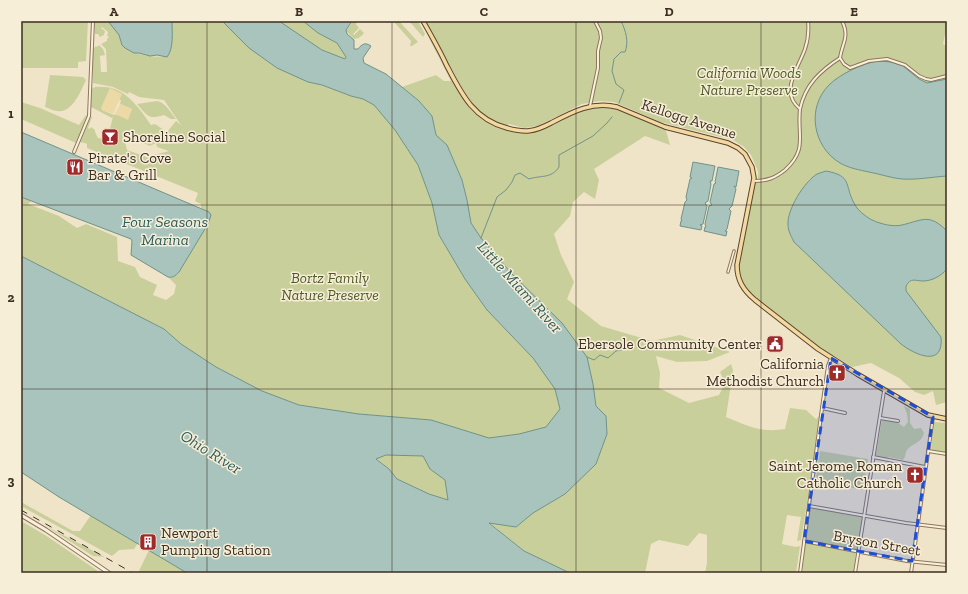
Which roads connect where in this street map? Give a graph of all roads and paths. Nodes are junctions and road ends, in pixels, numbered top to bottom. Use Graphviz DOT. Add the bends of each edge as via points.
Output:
graph roads {
  1 [pos="94,21"];
  2 [pos="423,21"];
  3 [pos="595,21"];
  4 [pos="808,21"];
  5 [pos="842,21"];
  6 [pos="840,58"];
  7 [pos="947,76"];
  8 [pos="590,106"];
  9 [pos="800,109"];
  10 [pos="74,152"];
  11 [pos="754,181"];
  12 [pos="734,251"];
  13 [pos="728,272"];
  14 [pos="831,358"];
  15 [pos="884,389"];
  16 [pos="822,408"];
  17 [pos="844,413"];
  18 [pos="933,417"];
  19 [pos="880,418"];
  20 [pos="947,420"];
  21 [pos="898,421"];
  22 [pos="928,451"];
  23 [pos="947,454"];
  24 [pos="874,457"];
  25 [pos="926,467"];
  26 [pos="808,506"];
  27 [pos="21,515"];
  28 [pos="864,516"];
  29 [pos="918,525"];
  30 [pos="947,528"];
  31 [pos="804,541"];
  32 [pos="858,552"];
  33 [pos="912,561"];
  34 [pos="947,565"];
  35 [pos="109,573"];
  36 [pos="800,573"];
  37 [pos="855,573"];
  38 [pos="911,573"];
  1 -- 10 [label="street" via="89,116"];
  2 -- 8 [label="main road, Kellogg Avenue" via="464,97 474,109 490,121 514,130 532,131"];
  3 -- 8 [label="street" via="601,38"];
  4 -- 9 [label="street" via="807,42 791,82 790,91 793,103"];
  5 -- 6 [label="street" via="846,38"];
  6 -- 7 [label="street" via="850,68 869,60 886,59 905,64 926,79"];
  6 -- 9 [label="street" via="820,71 812,81"];
  8 -- 11 [label="main road, Kellogg Avenue" via="617,107 666,127 732,144 742,150 748,158"];
  9 -- 11 [label="street" via="800,146 795,160 776,177"];
  11 -- 14 [label="main road, Kellogg Avenue" via="738,260 741,284 755,300"];
  12 -- 13 [label="street"];
  14 -- 15 [label="main road, Kellogg Avenue"];
  14 -- 16 [label="street"];
  15 -- 18 [label="main road, Kellogg Avenue"];
  15 -- 19 [label="street"];
  16 -- 17 [label="street"];
  16 -- 26 [label="street"];
  18 -- 20 [label="main road, Kellogg Avenue"];
  18 -- 22 [label="street"];
  19 -- 21 [label="street"];
  19 -- 24 [label="street"];
  22 -- 23 [label="street"];
  22 -- 25 [label="street"];
  24 -- 25 [label="street"];
  24 -- 28 [label="street"];
  25 -- 29 [label="street"];
  26 -- 28 [label="street"];
  26 -- 31 [label="street"];
  27 -- 35 [label="street"];
  28 -- 29 [label="street"];
  28 -- 32 [label="street"];
  29 -- 30 [label="street"];
  29 -- 33 [label="street"];
  31 -- 32 [label="street, Bryson Street"];
  31 -- 36 [label="street"];
  32 -- 33 [label="street, Bryson Street"];
  32 -- 37 [label="street"];
  33 -- 34 [label="street, Bryson Street"];
  33 -- 38 [label="street"];
}
